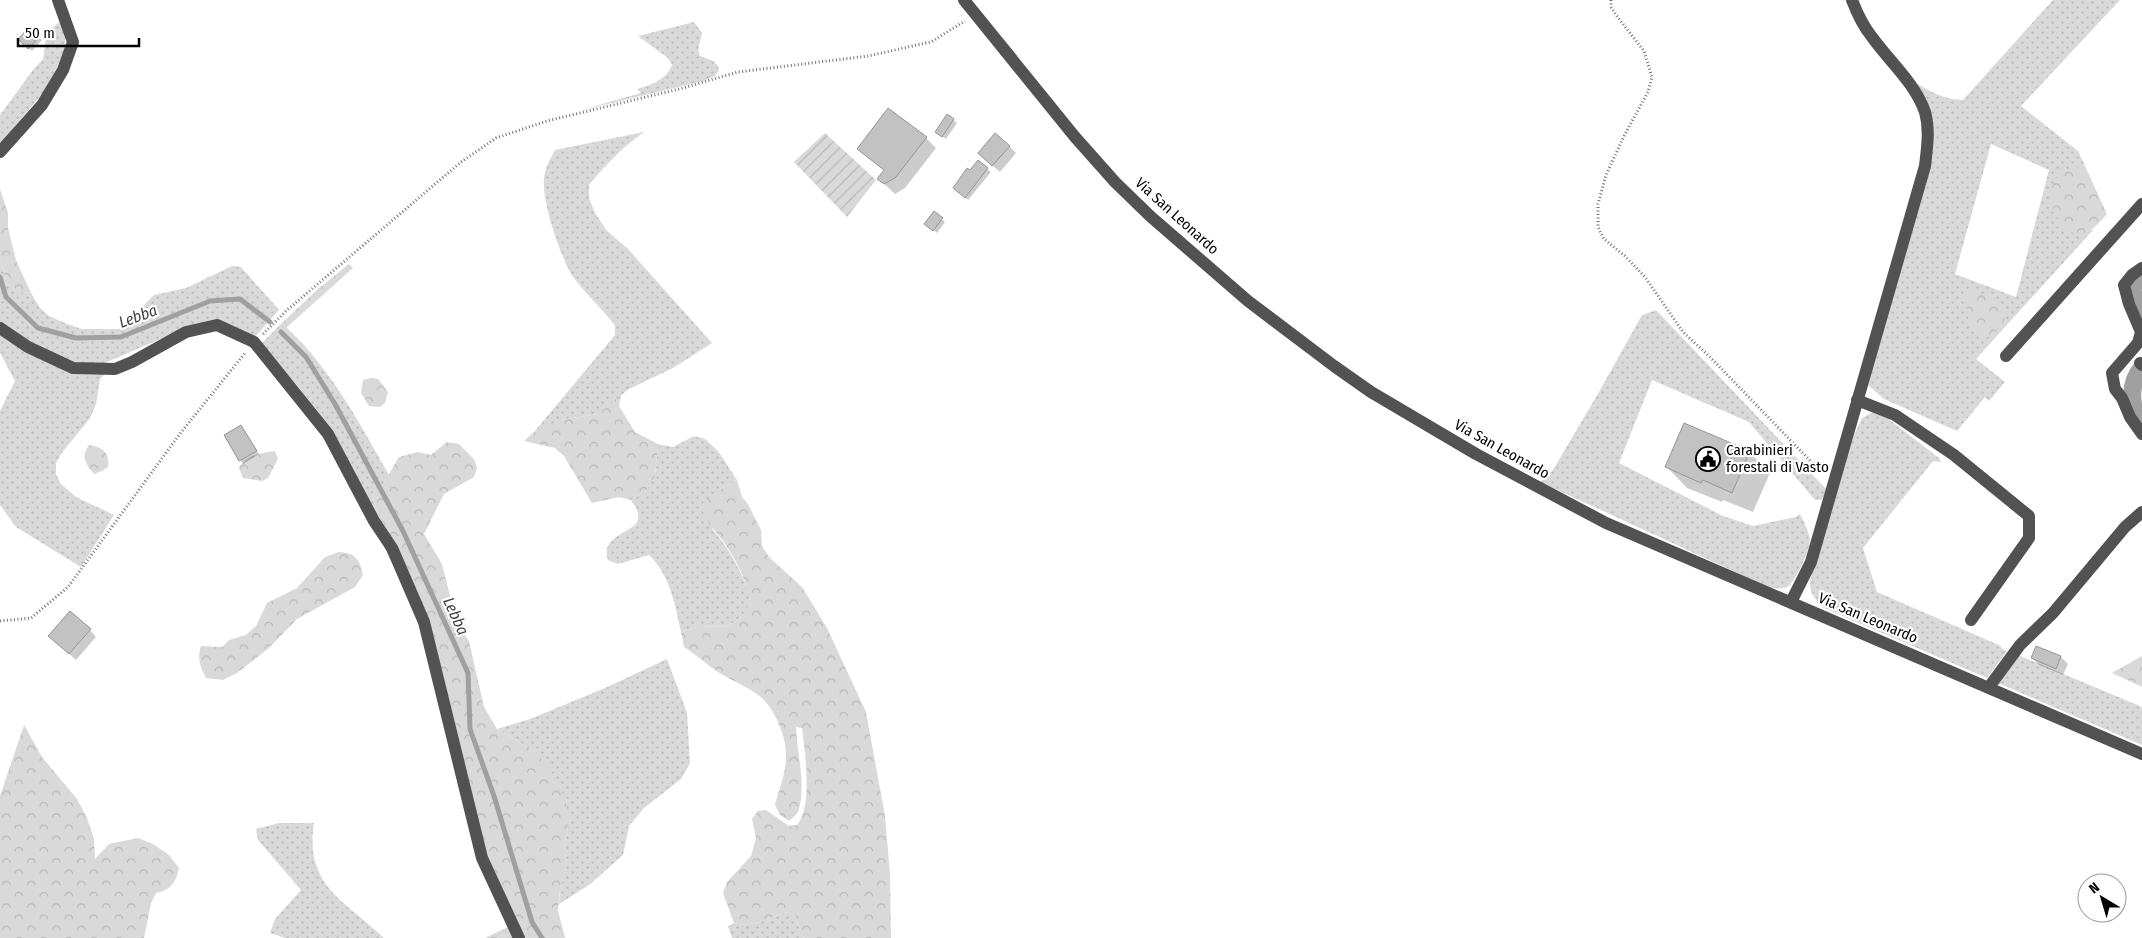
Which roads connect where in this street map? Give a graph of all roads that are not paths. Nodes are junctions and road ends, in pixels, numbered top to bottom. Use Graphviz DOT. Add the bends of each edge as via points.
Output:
graph roads {
  1 [pos="58,0"];
  2 [pos="964,0"];
  3 [pos="1852,0"];
  4 [pos="0,152"];
  5 [pos="2142,204"];
  6 [pos="2142,268"];
  7 [pos="0,328"];
  8 [pos="2006,356"];
  9 [pos="1857,400"];
  10 [pos="2142,434"];
  11 [pos="2142,512"];
  12 [pos="1791,602"];
  13 [pos="1971,620"];
  14 [pos="1990,687"];
  15 [pos="2142,754"];
  16 [pos="519,938"];
  1 -- 4 [label="street" via="73,42 63,70 42,105"];
  2 -- 12 [label="street, Via San Leonardo" via="1115,182 1248,301 1334,366 1430,428 1550,495 1606,523"];
  3 -- 9 [label="street" via="1859,18 1920,102 1928,126 1925,166"];
  5 -- 8 [label="street"];
  6 -- 10 [label="street" via="2124,285 2141,332 2138,343 2112,373 2114,389"];
  7 -- 16 [label="street" via="28,347 72,368 115,368 186,332 216,325 254,342 328,434 395,556 424,622 482,858"];
  9 -- 12 [label="street" via="1811,562"];
  9 -- 13 [label="street" via="1895,414 1954,455 2029,516 2029,538"];
  11 -- 14 [label="street" via="2125,527 2053,613 2020,645"];
  12 -- 14 [label="street, Via San Leonardo"];
  14 -- 15 [label="street, Via San Leonardo"];
}
